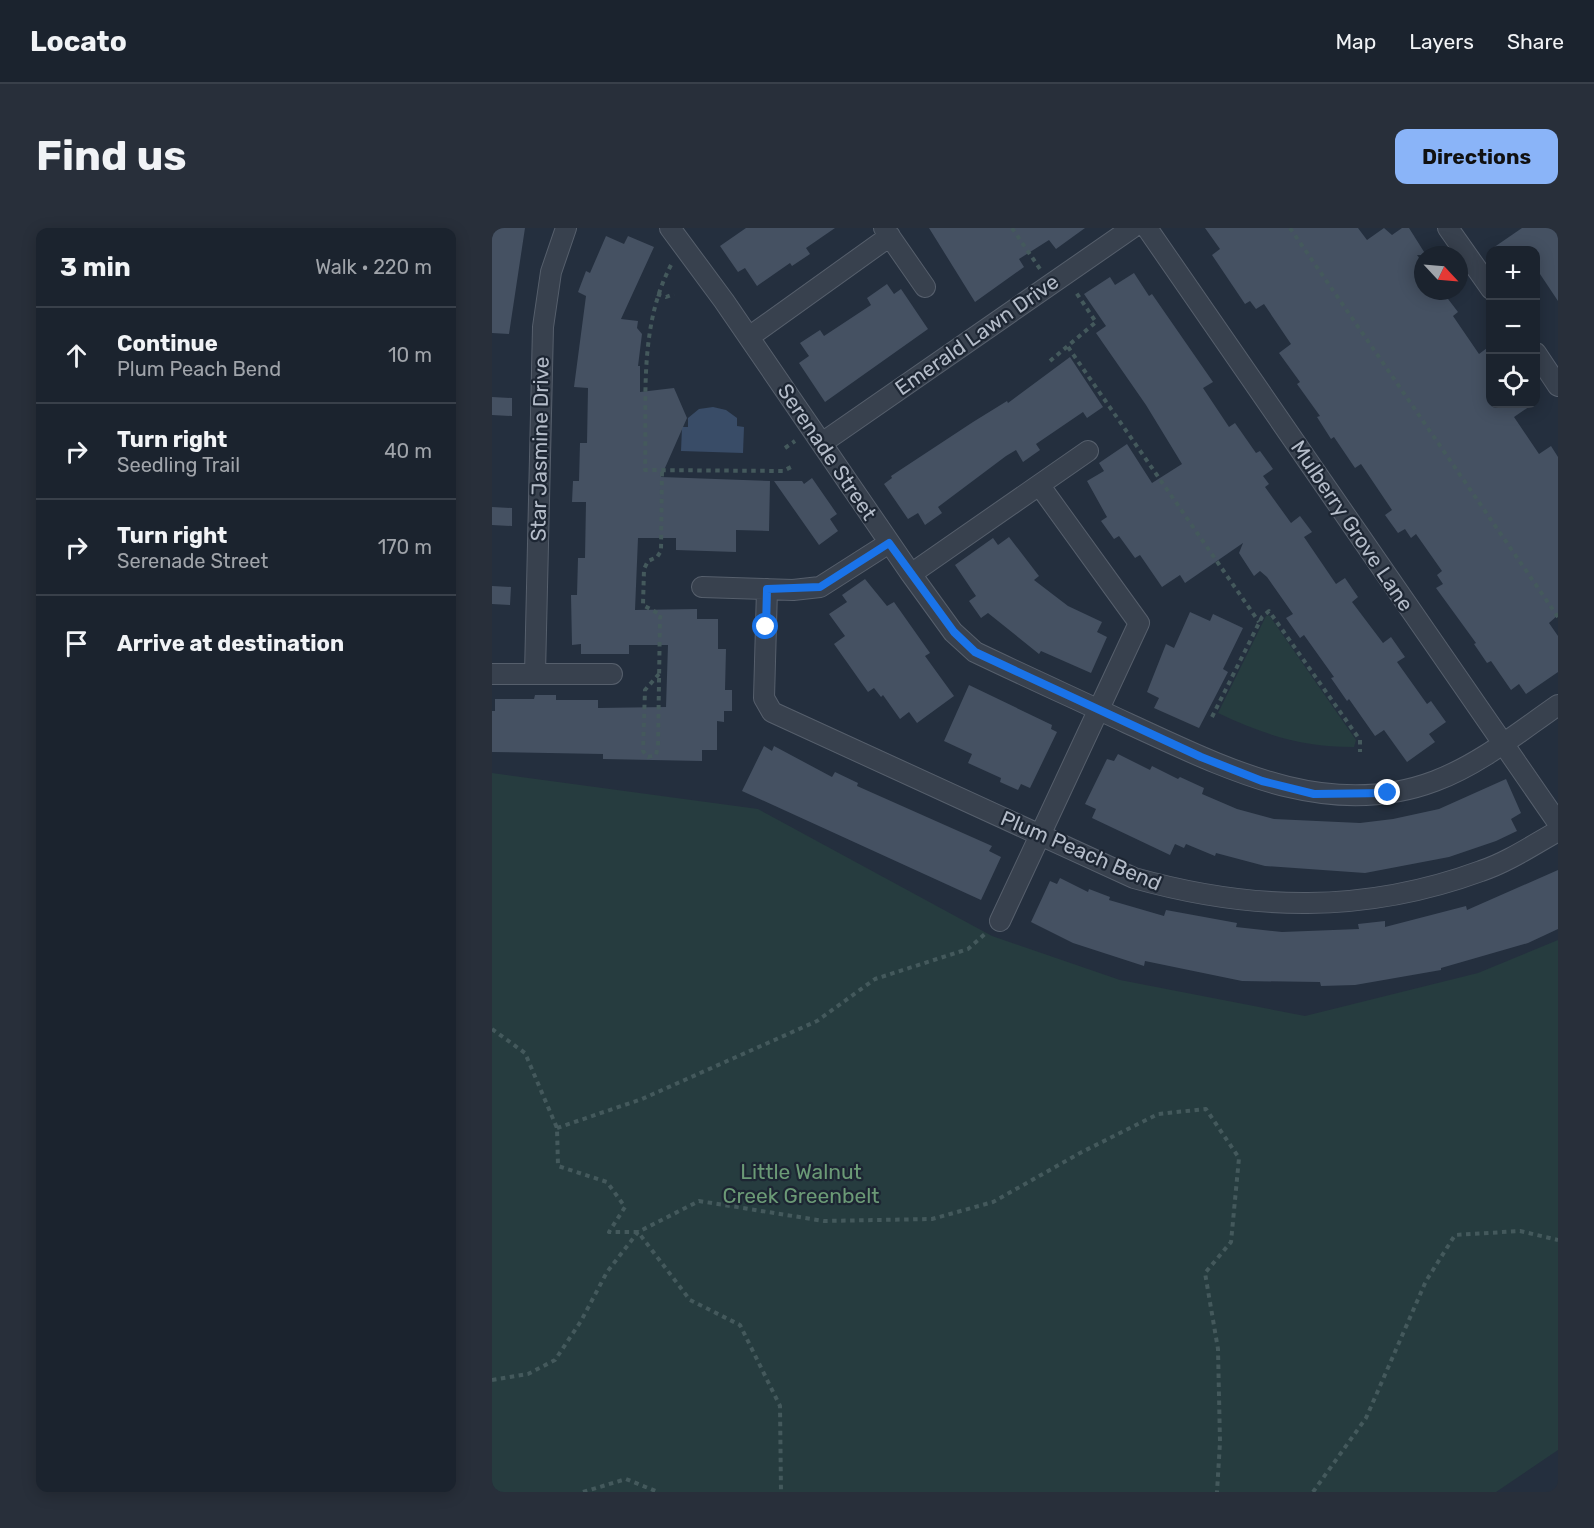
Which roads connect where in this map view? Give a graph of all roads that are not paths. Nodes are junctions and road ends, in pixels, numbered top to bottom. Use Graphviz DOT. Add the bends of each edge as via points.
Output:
graph roads {
  1 [pos="567,228"];
  2 [pos="670,228"];
  3 [pos="1132,228"];
  4 [pos="1147,228"];
  5 [pos="1448,228"];
  6 [pos="887,232"];
  7 [pos="1486,282"];
  8 [pos="925,287"];
  9 [pos="749,337"];
  10 [pos="1537,354"];
  11 [pos="1558,386"];
  12 [pos="822,443"];
  13 [pos="1088,451"];
  14 [pos="1040,486"];
  15 [pos="889,543"];
  16 [pos="911,574"];
  17 [pos="702,587"];
  18 [pos="767,589"];
  19 [pos="492,674"];
  20 [pos="536,674"];
  21 [pos="612,674"];
  22 [pos="1558,705"];
  23 [pos="1100,710"];
  24 [pos="1501,744"];
  25 [pos="1558,823"];
  26 [pos="1558,831"];
  27 [pos="1038,836"];
  28 [pos="999,921"];
  1 -- 20 [label="street, Star Jasmine Drive" via="551,272 543,327"];
  2 -- 9 [label="street, Serenade Street"];
  3 -- 12 [label="street, Emerald Lawn Drive"];
  4 -- 24 [label="street, Mulberry Grove Lane"];
  5 -- 7 [label="street"];
  6 -- 8 [label="street"];
  6 -- 9 [label="street"];
  9 -- 12 [label="street, Serenade Street"];
  10 -- 11 [label="street"];
  12 -- 15 [label="street, Serenade Street"];
  13 -- 14 [label="street"];
  14 -- 16 [label="street"];
  14 -- 23 [label="street" via="1139,623"];
  15 -- 16 [label="street, Serenade Street"];
  15 -- 18 [label="street" via="820,587"];
  16 -- 23 [label="street, Serenade Street" via="966,646"];
  17 -- 18 [label="street"];
  18 -- 27 [label="street, Plum Peach Bend" via="764,699 769,709"];
  19 -- 20 [label="street"];
  20 -- 21 [label="street"];
  22 -- 24 [label="street, Serenade Street"];
  23 -- 24 [label="street, Serenade Street" via="1252,777 1314,794 1376,794 1411,788 1472,764"];
  23 -- 27 [label="street"];
  24 -- 25 [label="street, Mulberry Grove Lane"];
  26 -- 27 [label="street, Plum Peach Bend" via="1483,871 1442,884 1333,903 1292,904 1179,891 1134,878"];
  27 -- 28 [label="street"];
}
